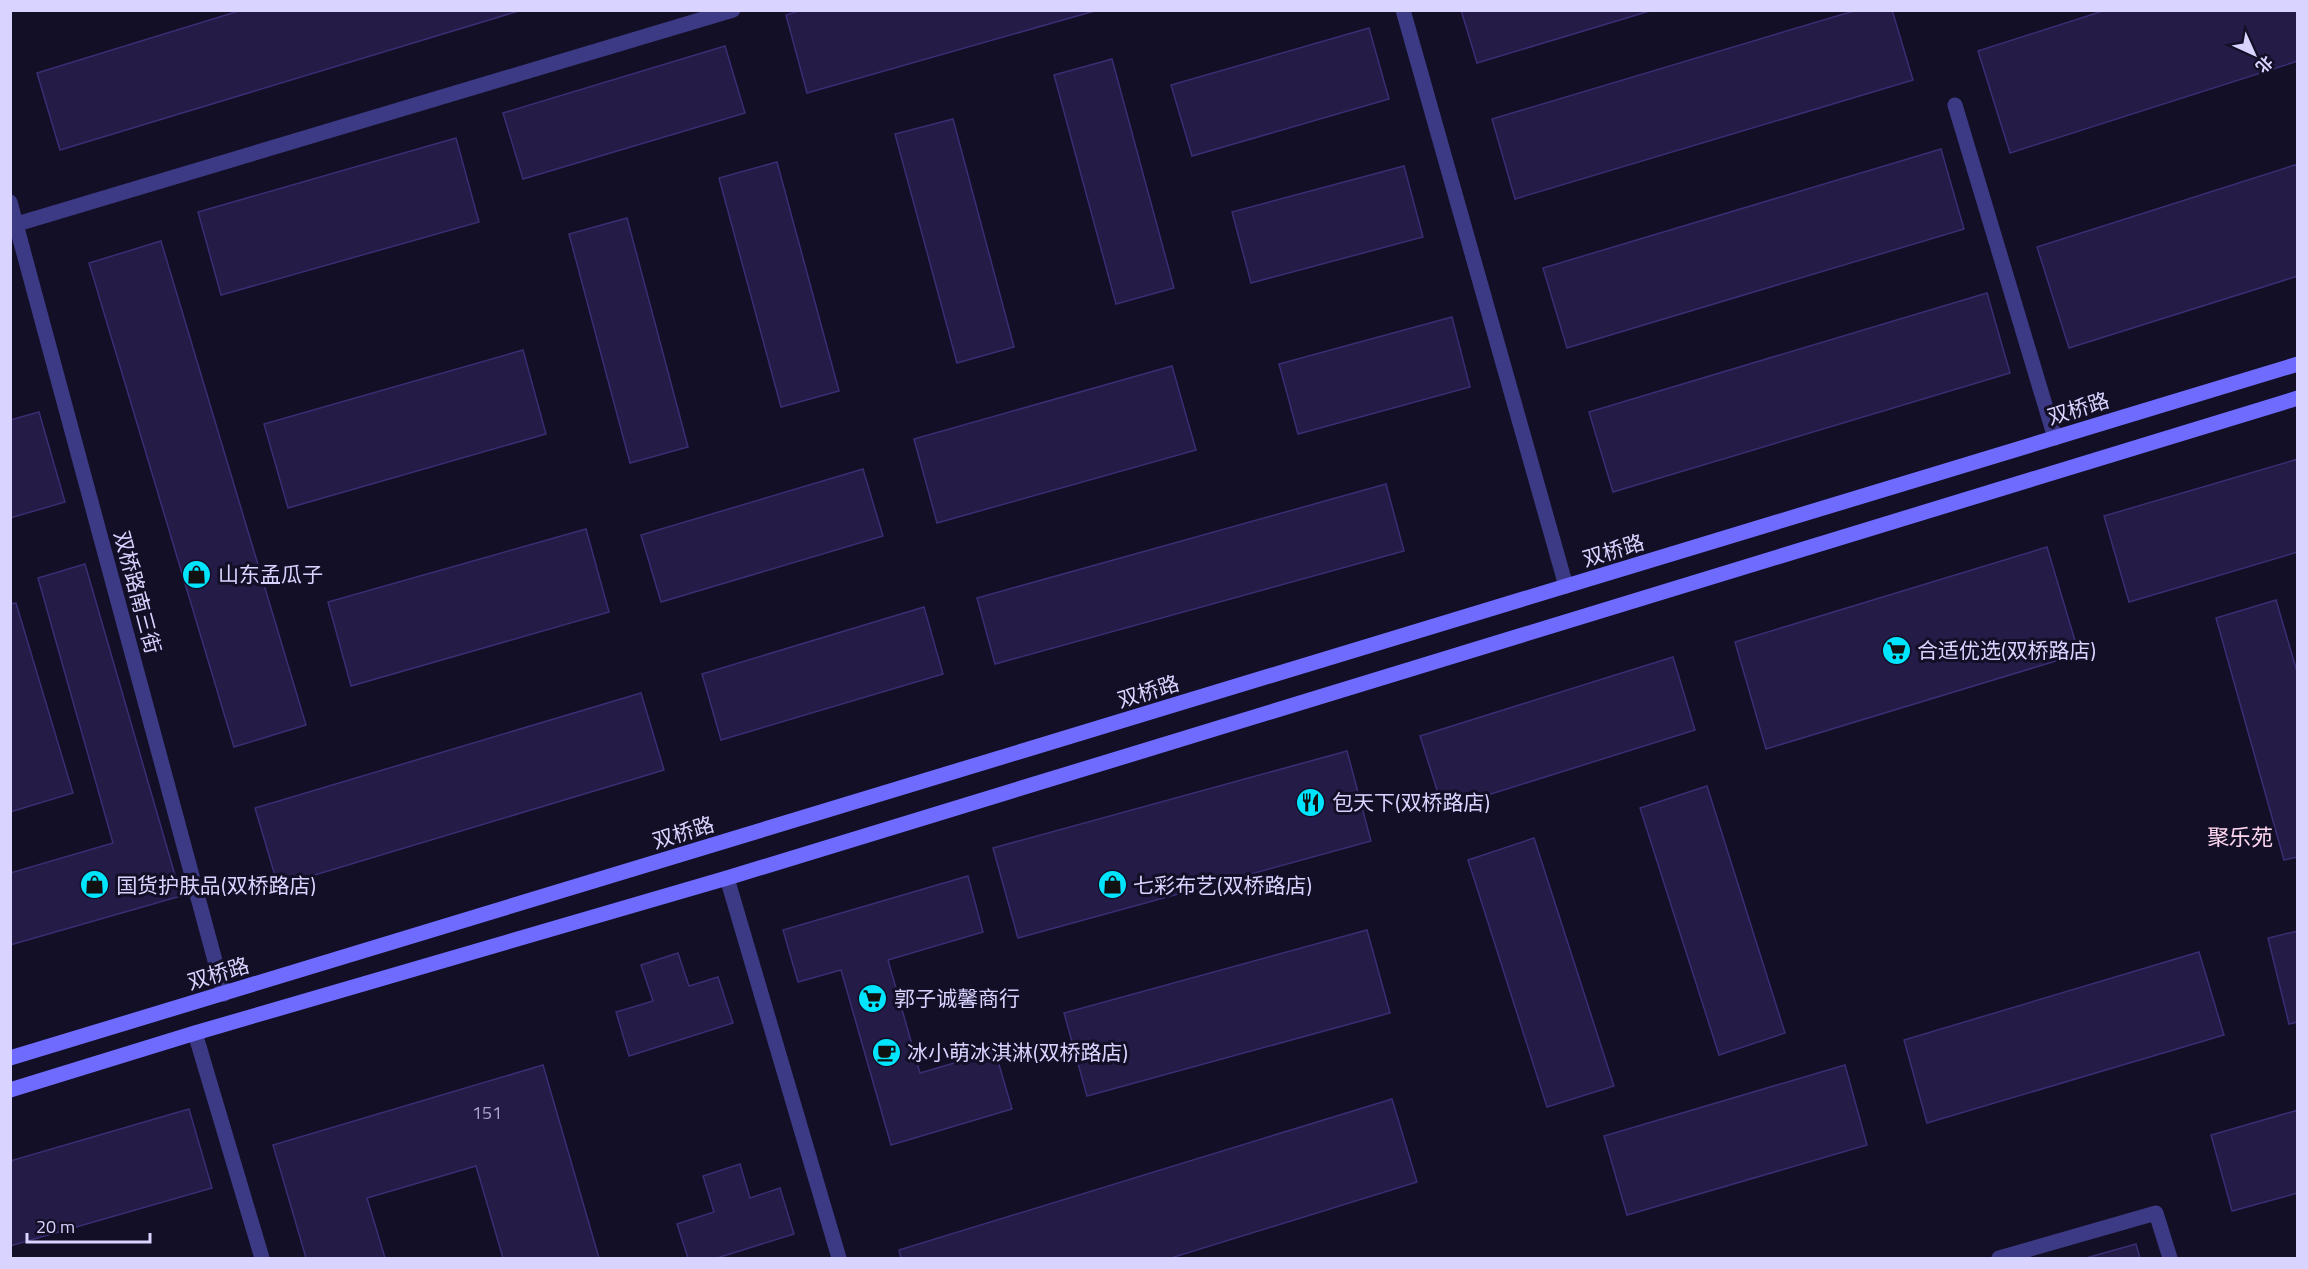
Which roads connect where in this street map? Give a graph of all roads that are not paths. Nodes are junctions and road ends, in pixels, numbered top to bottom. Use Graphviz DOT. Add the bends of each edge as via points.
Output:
graph roads {
  1 [pos="733,10"];
  2 [pos="1403,10"];
  3 [pos="1955,105"];
  4 [pos="10,202"];
  5 [pos="17,224"];
  6 [pos="2298,364"];
  7 [pos="2298,398"];
  8 [pos="2055,438"];
  9 [pos="1566,586"];
  10 [pos="727,878"];
  11 [pos="224,994"];
  12 [pos="195,1033"];
  13 [pos="10,1058"];
  14 [pos="10,1090"];
  15 [pos="262,1258"];
  16 [pos="839,1258"];
  17 [pos="1999,1258"];
  18 [pos="2170,1258"];
  1 -- 5 [label="street"];
  2 -- 9 [label="street"];
  3 -- 8 [label="street"];
  4 -- 5 [label="street, 双桥路南三街"];
  5 -- 11 [label="street, 双桥路南三街"];
  6 -- 8 [label="main road, 双桥路"];
  7 -- 10 [label="main road"];
  8 -- 9 [label="main road, 双桥路"];
  9 -- 11 [label="main road, 双桥路"];
  10 -- 12 [label="main road"];
  10 -- 16 [label="street"];
  11 -- 13 [label="main road, 双桥路"];
  12 -- 14 [label="main road"];
  12 -- 15 [label="street"];
  17 -- 18 [label="street" via="2156,1213"];
}
